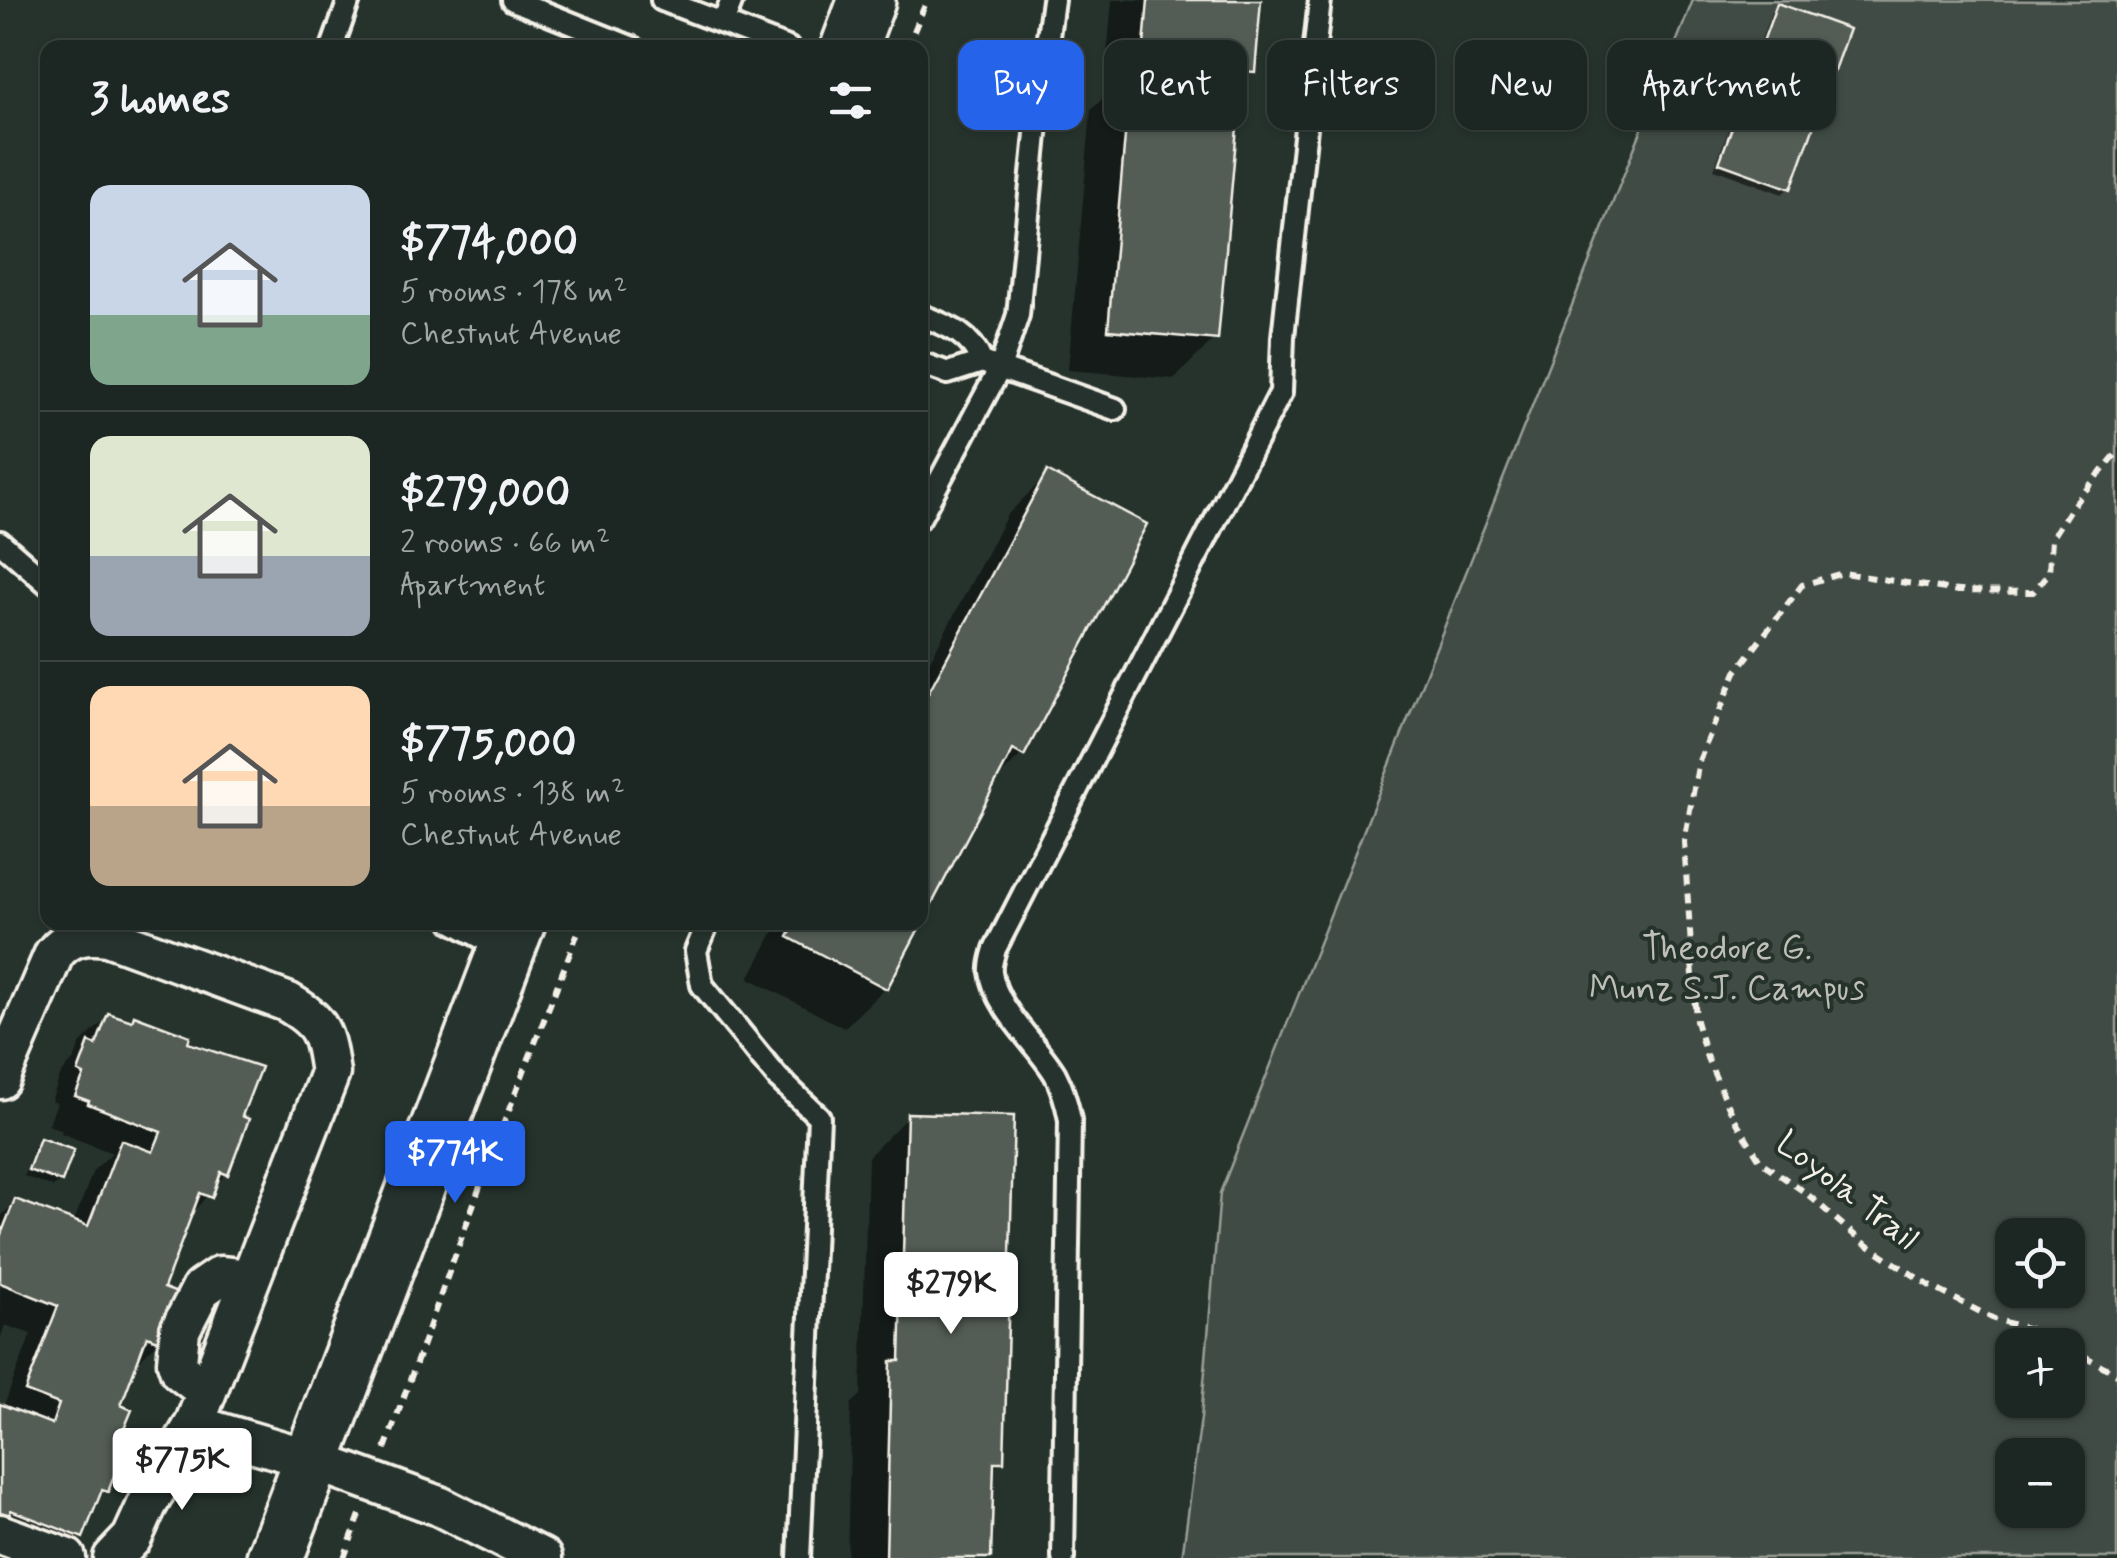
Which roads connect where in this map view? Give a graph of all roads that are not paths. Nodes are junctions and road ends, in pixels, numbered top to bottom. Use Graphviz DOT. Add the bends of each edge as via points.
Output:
graph roads {
  1 [pos="348,0"];
  2 [pos="513,0"];
  3 [pos="662,0"];
  4 [pos="732,0"];
  5 [pos="867,0"];
  6 [pos="1053,0"];
  7 [pos="1320,0"];
  8 [pos="724,23"];
  9 [pos="335,40"];
  10 [pos="614,40"];
  11 [pos="768,40"];
  12 [pos="852,40"];
  13 [pos="928,318"];
  14 [pos="928,365"];
  15 [pos="991,365"];
  16 [pos="1115,410"];
  17 [pos="928,499"];
  18 [pos="0,542"];
  19 [pos="40,577"];
  20 [pos="484,930"];
  21 [pos="705,930"];
  22 [pos="512,937"];
  23 [pos="0,1079"];
  24 [pos="200,1408"];
  25 [pos="313,1460"];
  26 [pos="0,1534"];
  27 [pos="66,1558"];
  28 [pos="113,1558"];
  29 [pos="276,1558"];
  30 [pos="542,1558"];
  31 [pos="798,1558"];
  32 [pos="1063,1558"];
  1 -- 9 [label="lane"];
  2 -- 10 [label="lane"];
  3 -- 8 [label="lane"];
  4 -- 8 [label="lane"];
  5 -- 12 [label="street"];
  6 -- 15 [label="lane" via="1018,315"];
  7 -- 32 [label="lane" via="1281,392 1003,932 990,970 1014,1019 1054,1073 1070,1120"];
  8 -- 11 [label="lane"];
  13 -- 15 [label="lane" via="959,330"];
  14 -- 15 [label="lane" via="948,372"];
  15 -- 16 [label="lane"];
  15 -- 17 [label="lane"];
  18 -- 19 [label="lane"];
  20 -- 22 [label="lane"];
  21 -- 31 [label="lane" via="696,951 702,985 778,1078 819,1116"];
  22 -- 25 [label="street"];
  23 -- 24 [label="street" via="54,954 63,942 89,934 312,1016 325,1039 330,1073"];
  24 -- 25 [label="street"];
  24 -- 28 [label="street" via="132,1538"];
  25 -- 29 [label="street"];
  25 -- 30 [label="street" via="439,1506"];
  26 -- 27 [label="street"];
}
